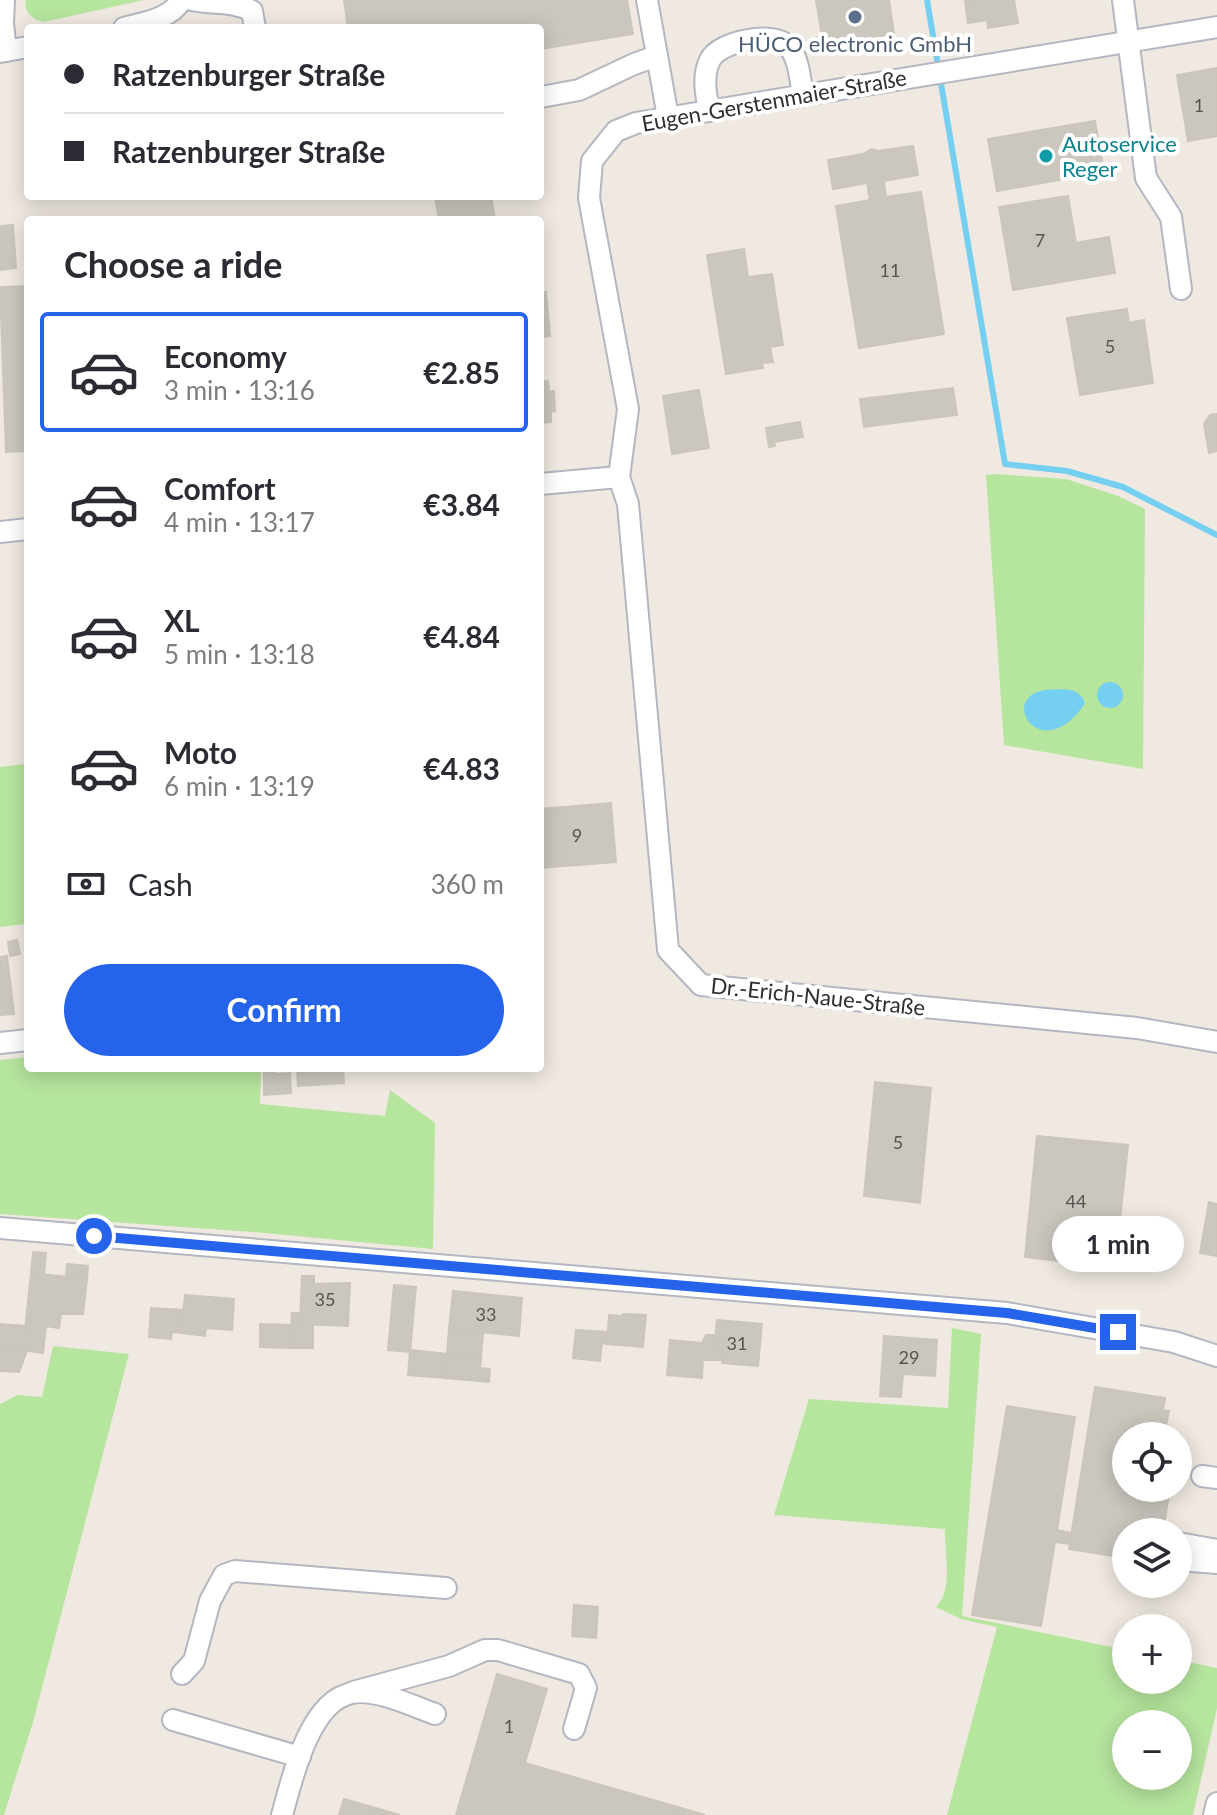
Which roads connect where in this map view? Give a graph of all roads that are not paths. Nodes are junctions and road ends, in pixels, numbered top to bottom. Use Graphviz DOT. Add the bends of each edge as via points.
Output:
graph roads {
  1 [pos="4,0"];
  2 [pos="182,0"];
  3 [pos="192,0"];
  4 [pos="647,0"];
  5 [pos="1123,0"];
  6 [pos="139,24"];
  7 [pos="254,24"];
  8 [pos="1217,27"];
  9 [pos="1128,44"];
  10 [pos="24,48"];
  11 [pos="3,52"];
  12 [pos="657,56"];
  13 [pos="803,95"];
  14 [pos="544,96"];
  15 [pos="709,111"];
  16 [pos="668,117"];
  17 [pos="1181,289"];
  18 [pos="619,477"];
  19 [pos="544,484"];
  20 [pos="24,529"];
  21 [pos="0,532"];
  22 [pos="24,1040"];
  23 [pos="1217,1042"];
  24 [pos="0,1043"];
  25 [pos="0,1228"];
  26 [pos="1217,1339"];
  27 [pos="1174,1342"];
  28 [pos="1217,1356"];
  29 [pos="1192,1546"];
  30 [pos="1217,1550"];
  31 [pos="1192,1562"];
  32 [pos="1217,1563"];
  33 [pos="446,1588"];
  34 [pos="182,1674"];
  35 [pos="353,1692"];
  36 [pos="435,1714"];
  37 [pos="173,1720"];
  38 [pos="574,1729"];
  39 [pos="300,1757"];
  40 [pos="1217,1803"];
  41 [pos="282,1815"];
  42 [pos="1214,1815"];
  1 -- 11 [label="street"];
  2 -- 6 [label="street" via="162,18"];
  3 -- 7 [label="street" via="238,2 252,11"];
  4 -- 12 [label="street"];
  5 -- 9 [label="street"];
  8 -- 9 [label="street, Eugen-Gerstenmaier-Straße"];
  9 -- 13 [label="street, Eugen-Gerstenmaier-Straße"];
  9 -- 17 [label="street" via="1146,178 1171,217"];
  10 -- 11 [label="street"];
  12 -- 14 [label="street" via="579,90"];
  12 -- 16 [label="street"];
  13 -- 15 [label="street, Eugen-Gerstenmaier-Straße"];
  13 -- 15 [label="street" via="796,57 786,43 769,37 717,50 706,77"];
  15 -- 16 [label="street, Eugen-Gerstenmaier-Straße"];
  16 -- 18 [label="street, Eugen-Gerstenmaier-Straße" via="616,131 592,161 589,198 628,409"];
  18 -- 19 [label="street"];
  18 -- 23 [label="street, Dr.-Erich-Naue-Straße" via="628,504 668,950 701,985 1137,1028"];
  20 -- 21 [label="street"];
  22 -- 24 [label="street"];
  25 -- 27 [label="street" via="1007,1313"];
  26 -- 27 [label="street"];
  27 -- 28 [label="street"];
  29 -- 30 [label="street"];
  31 -- 32 [label="street"];
  33 -- 34 [label="street" via="235,1571 224,1575 210,1601 194,1661"];
  35 -- 36 [label="street" via="380,1695"];
  35 -- 38 [label="street" via="498,1650 579,1674 586,1688"];
  35 -- 39 [label="street" via="331,1702"];
  37 -- 39 [label="street"];
  39 -- 41 [label="street"];
  40 -- 42 [label="street"];
}
